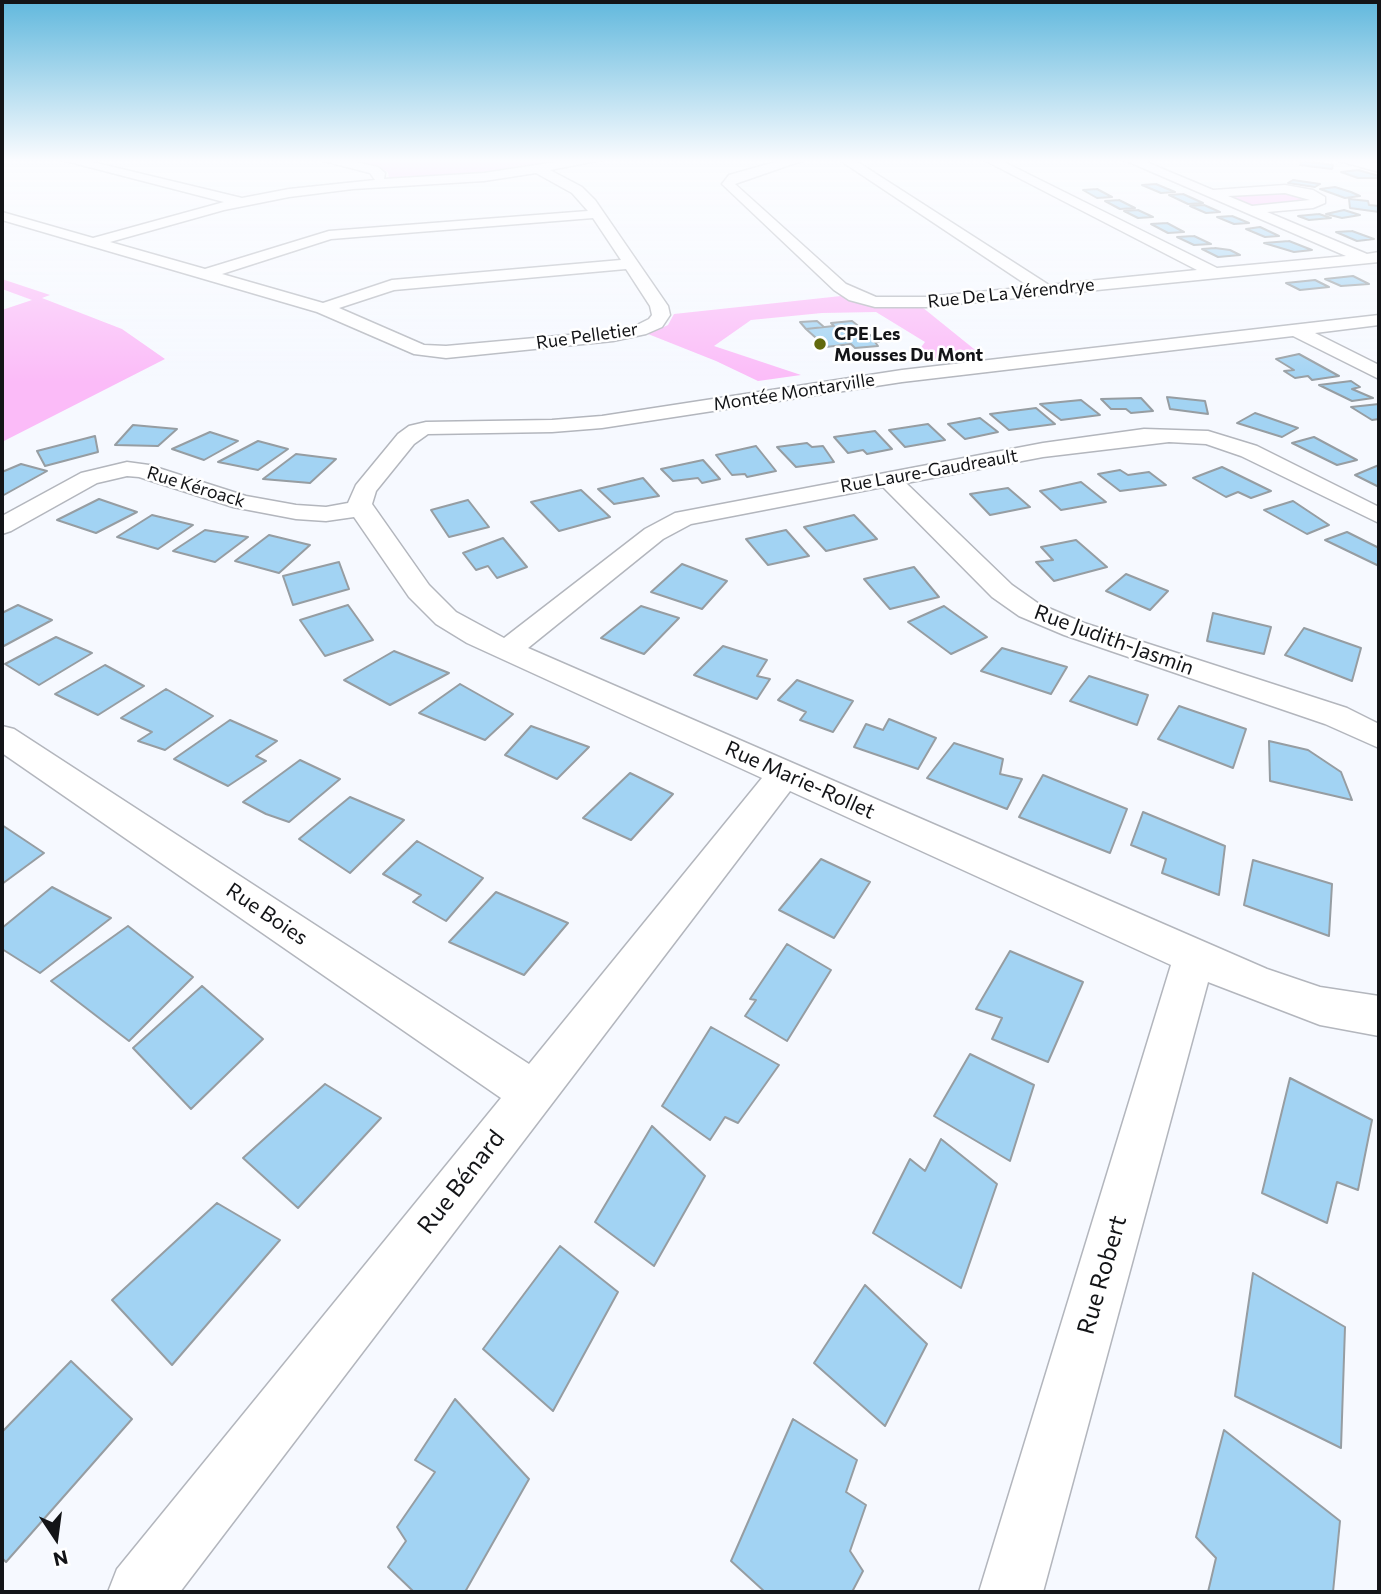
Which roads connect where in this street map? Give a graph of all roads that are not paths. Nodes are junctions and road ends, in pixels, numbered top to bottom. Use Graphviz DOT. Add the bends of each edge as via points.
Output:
graph roads {
  1 [pos="64,233"];
  2 [pos="126,233"];
  3 [pos="345,233"];
  4 [pos="610,233"];
  5 [pos="782,233"];
  6 [pos="959,233"];
  7 [pos="1135,233"];
  8 [pos="1311,233"];
  9 [pos="94,242"];
  10 [pos="1372,257"];
  11 [pos="630,264"];
  12 [pos="1214,273"];
  13 [pos="206,274"];
  14 [pos="1046,290"];
  15 [pos="323,308"];
  16 [pos="1379,320"];
  17 [pos="1296,330"];
  18 [pos="1379,373"];
  19 [pos="887,478"];
  20 [pos="361,509"];
  21 [pos="1379,516"];
  22 [pos="2,526"];
  23 [pos="508,650"];
  24 [pos="2,737"];
  25 [pos="1379,737"];
  26 [pos="785,773"];
  27 [pos="1194,958"];
  28 [pos="1379,1016"];
  29 [pos="531,1092"];
  30 [pos="140,1592"];
  31 [pos="1011,1592"];
  1 -- 9 [label="street"];
  2 -- 9 [label="street"];
  3 -- 13 [label="street" via="308,240"];
  4 -- 11 [label="street, Rue Pelletier"];
  5 -- 14 [label="street, Rue De La Vérendrye" via="840,287 863,299 893,303"];
  6 -- 14 [label="street"];
  7 -- 12 [label="street"];
  8 -- 10 [label="street"];
  9 -- 13 [label="street"];
  10 -- 12 [label="street, Rue De La Vérendrye"];
  11 -- 15 [label="street" via="392,285"];
  11 -- 15 [label="street, Rue Pelletier" via="659,306 661,318 645,329 613,336 446,352 421,350"];
  12 -- 14 [label="street, Rue De La Vérendrye"];
  13 -- 15 [label="street"];
  16 -- 17 [label="street, Montée Montarville"];
  17 -- 18 [label="street"];
  17 -- 20 [label="street, Montée Montarville" via="902,376 602,422 417,431 364,491"];
  19 -- 21 [label="street, Rue Laure-Gaudreault" via="1128,438 1189,436 1241,447"];
  19 -- 23 [label="street, Rue Laure-Gaudreault" via="712,510 672,522"];
  19 -- 25 [label="street, Rue Judith-Jasmin" via="1002,591 1028,610 1336,716"];
  20 -- 22 [label="street, Rue Kéroack" via="296,512 242,502 127,469 82,481"];
  20 -- 23 [label="street, Rue Marie-Rollet" via="436,610 465,631"];
  23 -- 26 [label="street, Rue Marie-Rollet"];
  24 -- 29 [label="street, Rue Boies"];
  26 -- 27 [label="street, Rue Marie-Rollet"];
  26 -- 29 [label="street, Rue Bénard"];
  27 -- 28 [label="street, Rue Marie-Rollet" via="1296,999"];
  27 -- 31 [label="street, Rue Robert"];
  29 -- 30 [label="street, Rue Bénard"];
}
